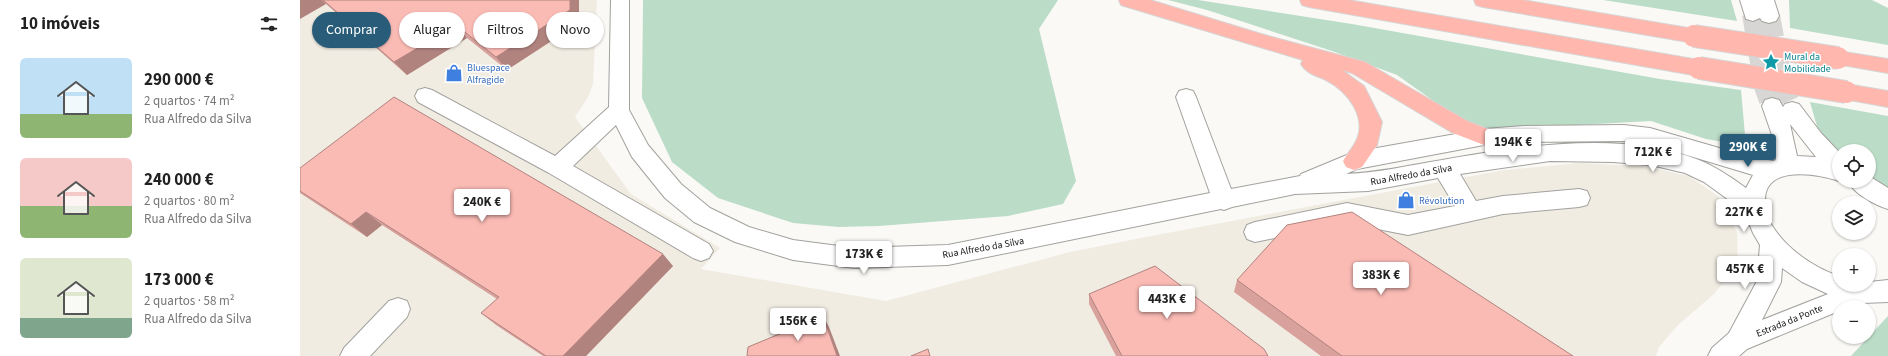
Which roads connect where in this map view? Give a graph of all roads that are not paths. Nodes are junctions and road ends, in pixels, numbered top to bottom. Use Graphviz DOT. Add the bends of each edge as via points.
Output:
graph roads {
  1 [pos="620,0"];
  2 [pos="1128,0"];
  3 [pos="1309,0"];
  4 [pos="1483,0"];
  5 [pos="1261,41"];
  6 [pos="1888,66"];
  7 [pos="425,96"];
  8 [pos="1186,97"];
  9 [pos="1888,99"];
  10 [pos="619,110"];
  11 [pos="1484,137"];
  12 [pos="1550,152"];
  13 [pos="1832,159"];
  14 [pos="1354,161"];
  15 [pos="557,167"];
  16 [pos="1444,168"];
  17 [pos="1780,168"];
  18 [pos="1832,170"];
  19 [pos="1295,186"];
  20 [pos="1870,188"];
  21 [pos="1579,198"];
  22 [pos="1888,200"];
  23 [pos="1224,201"];
  24 [pos="1753,205"];
  25 [pos="1470,210"];
  26 [pos="1255,232"];
  27 [pos="1772,243"];
  28 [pos="701,251"];
  29 [pos="1832,284"];
  30 [pos="1888,291"];
  31 [pos="1864,292"];
  32 [pos="1876,292"];
  33 [pos="398,309"];
  34 [pos="1730,349"];
  35 [pos="353,356"];
  1 -- 10 [label="street, Rua Alfredo da Silva"];
  2 -- 5 [label="highway"];
  3 -- 9 [label="highway, bridge"];
  4 -- 6 [label="highway, bridge"];
  5 -- 11 [label="highway" via="1358,67 1460,127"];
  5 -- 14 [label="highway" via="1340,78 1357,92 1371,122 1366,145"];
  7 -- 15 [label="street"];
  8 -- 23 [label="street"];
  10 -- 15 [label="street"];
  10 -- 23 [label="street, Rua Alfredo da Silva" via="640,151 673,191 702,215 743,235 793,250 854,258 948,255"];
  11 -- 12 [label="street, Rua Alfredo da Silva" via="1510,145"];
  11 -- 14 [label="street, Rua Alfredo da Silva"];
  11 -- 17 [label="street, Rua Alfredo da Silva" via="1624,133 1650,136 1740,163"];
  12 -- 16 [label="street, Rua Alfredo da Silva"];
  12 -- 24 [label="street, Rua Alfredo da Silva" via="1651,156 1676,161 1712,176"];
  13 -- 17 [label="street" via="1782,108 1781,125 1786,144"];
  14 -- 19 [label="street, Rua Alfredo da Silva"];
  15 -- 28 [label="street"];
  16 -- 19 [label="street, Rua Alfredo da Silva" via="1368,182"];
  16 -- 25 [label="street"];
  17 -- 18 [label="street, Rua Alfredo da Silva" via="1811,165"];
  17 -- 24 [label="street" via="1762,179 1755,191"];
  19 -- 23 [label="street, Rua Alfredo da Silva"];
  20 -- 22 [label="street"];
  21 -- 25 [label="street"];
  24 -- 27 [label="street" via="1759,224"];
  25 -- 26 [label="street" via="1408,225 1348,213"];
  27 -- 29 [label="street" via="1790,261"];
  27 -- 34 [label="street, Estrada da Ponte" via="1769,282"];
  30 -- 32 [label="street"];
  31 -- 34 [label="street, Estrada da Ponte" via="1813,310"];
  33 -- 35 [label="street"];
}
